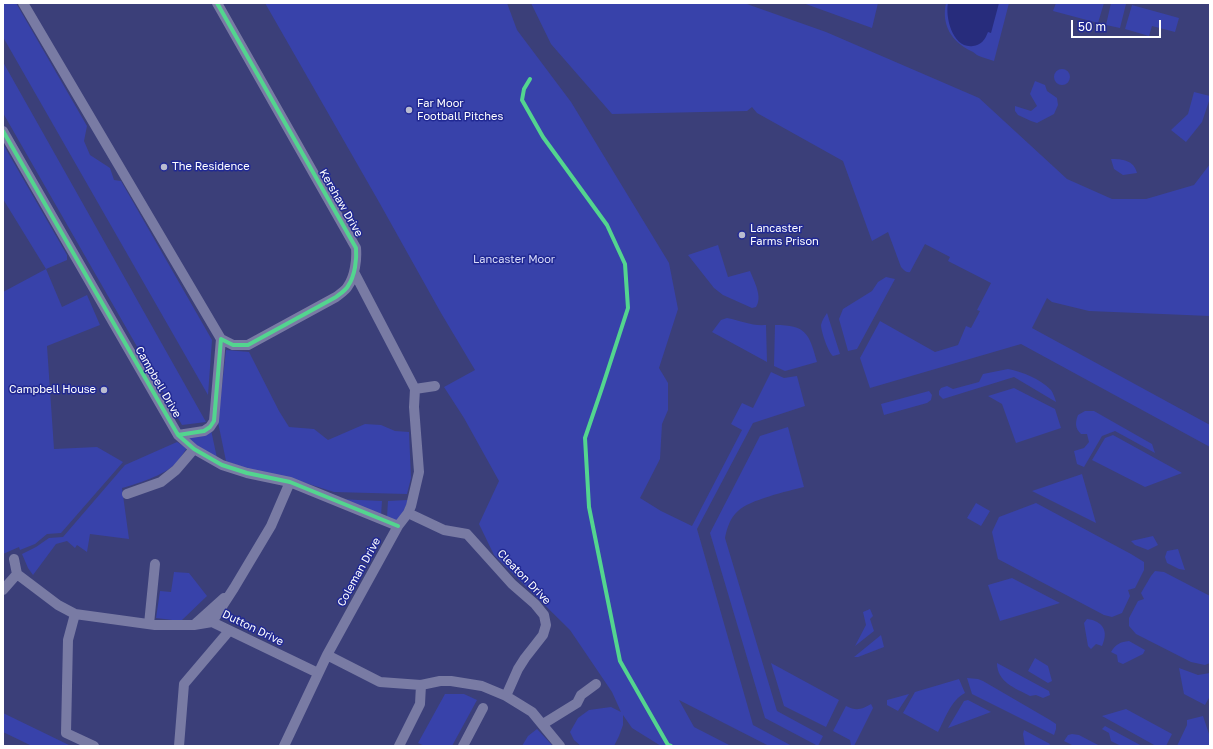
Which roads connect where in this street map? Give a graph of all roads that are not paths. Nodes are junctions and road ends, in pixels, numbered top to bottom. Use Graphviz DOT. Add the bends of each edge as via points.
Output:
graph roads {
  1 [pos="23,3"];
  2 [pos="217,3"];
  3 [pos="3,131"];
  4 [pos="354,272"];
  5 [pos="221,339"];
  6 [pos="435,386"];
  7 [pos="415,389"];
  8 [pos="178,435"];
  9 [pos="194,449"];
  10 [pos="290,482"];
  11 [pos="127,494"];
  12 [pos="408,513"];
  13 [pos="398,526"];
  14 [pos="14,559"];
  15 [pos="155,564"];
  16 [pos="17,574"];
  17 [pos="234,588"];
  18 [pos="3,590"];
  19 [pos="75,614"];
  20 [pos="212,622"];
  21 [pos="150,624"];
  22 [pos="194,625"];
  23 [pos="230,631"];
  24 [pos="327,655"];
  25 [pos="318,673"];
  26 [pos="596,684"];
  27 [pos="421,685"];
  28 [pos="506,696"];
  29 [pos="483,708"];
  30 [pos="543,724"];
  31 [pos="94,746"];
  32 [pos="180,746"];
  33 [pos="284,746"];
  34 [pos="400,746"];
  35 [pos="463,746"];
  36 [pos="560,746"];
  1 -- 5 [label="street"];
  2 -- 4 [label="street, Kershaw Drive" via="356,248"];
  3 -- 8 [label="street, Campbell Drive"];
  4 -- 5 [label="street, Kershaw Drive" via="348,287 336,297 260,339 248,345 233,346"];
  4 -- 7 [label="street"];
  5 -- 8 [label="street" via="214,421 204,430"];
  6 -- 7 [label="street"];
  7 -- 12 [label="street, Coleman Drive" via="419,472"];
  8 -- 9 [label="street, Campbell Drive"];
  9 -- 10 [label="street, Campbell Drive" via="222,465"];
  9 -- 11 [label="street" via="176,470 160,482"];
  10 -- 13 [label="street, Campbell Drive"];
  10 -- 17 [label="street" via="271,526"];
  12 -- 13 [label="street, Coleman Drive"];
  12 -- 28 [label="street, Cleaton Drive" via="444,530 467,534 544,615 546,624 543,635 524,658"];
  13 -- 24 [label="street, Coleman Drive"];
  14 -- 16 [label="street"];
  15 -- 21 [label="street"];
  16 -- 18 [label="street"];
  16 -- 19 [label="street, Dutton Drive" via="58,605"];
  17 -- 20 [label="street"];
  17 -- 22 [label="street"];
  19 -- 21 [label="street, Dutton Drive"];
  19 -- 31 [label="street" via="68,640 66,733"];
  20 -- 22 [label="street, Dutton Drive"];
  20 -- 23 [label="street, Dutton Drive"];
  21 -- 22 [label="street, Dutton Drive"];
  23 -- 25 [label="street, Dutton Drive"];
  23 -- 32 [label="street" via="184,684"];
  24 -- 25 [label="street, Coleman Drive"];
  24 -- 27 [label="street" via="380,682"];
  25 -- 33 [label="street, Coleman Drive"];
  26 -- 30 [label="street" via="581,695 578,703"];
  27 -- 28 [label="street" via="451,681 482,686"];
  27 -- 34 [label="street" via="420,704"];
  28 -- 30 [label="street" via="532,712"];
  29 -- 35 [label="street"];
  30 -- 36 [label="street"];
}
